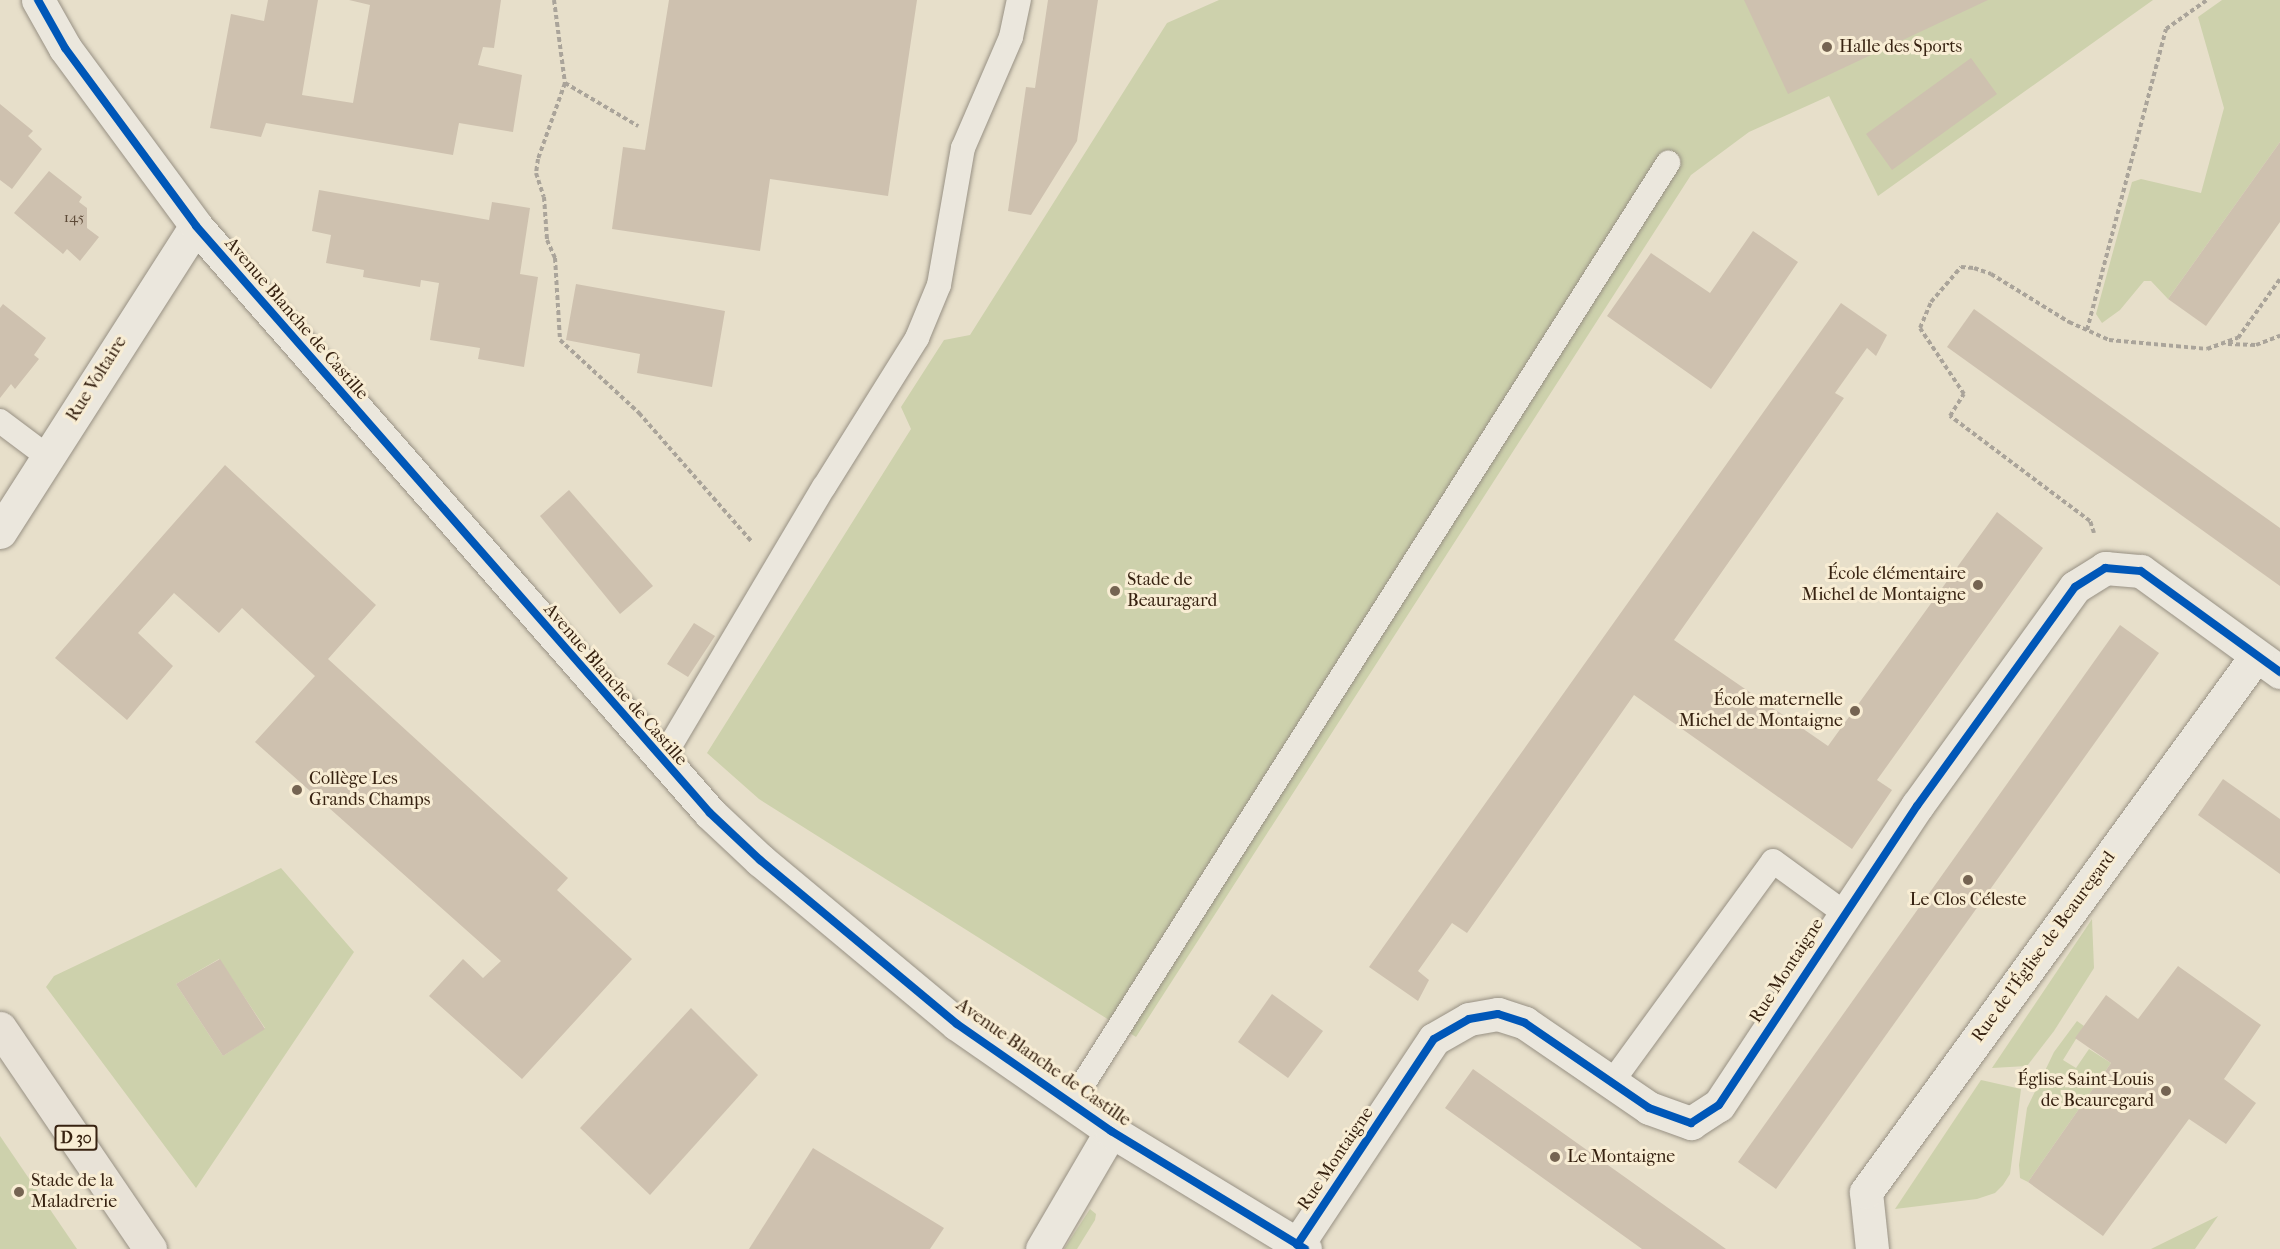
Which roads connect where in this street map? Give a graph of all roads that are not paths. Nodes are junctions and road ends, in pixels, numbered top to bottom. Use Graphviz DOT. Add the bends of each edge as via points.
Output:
graph roads {
  1 [pos="38,0"];
  2 [pos="1019,0"];
  3 [pos="1668,163"];
  4 [pos="196,226"];
  5 [pos="0,421"];
  6 [pos="48,458"];
  7 [pos="0,532"];
  8 [pos="2268,664"];
  9 [pos="661,761"];
  10 [pos="1843,912"];
  11 [pos="0,1028"];
  12 [pos="1612,1082"];
  13 [pos="1071,1103"];
  14 [pos="1112,1131"];
  15 [pos="1301,1247"];
  16 [pos="150,1249"];
  17 [pos="1042,1249"];
  18 [pos="1872,1249"];
  1 -- 4 [label="street, Avenue Blanche de Castille" via="65,48"];
  2 -- 9 [label="lane" via="1011,37 963,148 939,285 917,338"];
  3 -- 13 [label="lane"];
  4 -- 6 [label="street, Rue Voltaire"];
  4 -- 9 [label="street, Avenue Blanche de Castille"];
  5 -- 6 [label="lane"];
  6 -- 7 [label="street, Rue Voltaire"];
  8 -- 10 [label="street, Rue Montaigne" via="2141,571 2105,568 2075,587"];
  8 -- 18 [label="street, Rue de l'Église de Beauregard" via="1866,1192"];
  9 -- 13 [label="street, Avenue Blanche de Castille" via="760,860 957,1024"];
  10 -- 12 [label="street, Rue Montaigne" via="1719,1105 1691,1123 1649,1108"];
  10 -- 12 [label="lane" via="1773,861"];
  11 -- 16 [label="main road, D 30"];
  12 -- 15 [label="street, Rue Montaigne" via="1525,1023 1498,1014 1469,1018 1434,1039"];
  13 -- 14 [label="street, Avenue Blanche de Castille"];
  14 -- 15 [label="street, Avenue Blanche de Castille"];
  14 -- 17 [label="street"];
}
